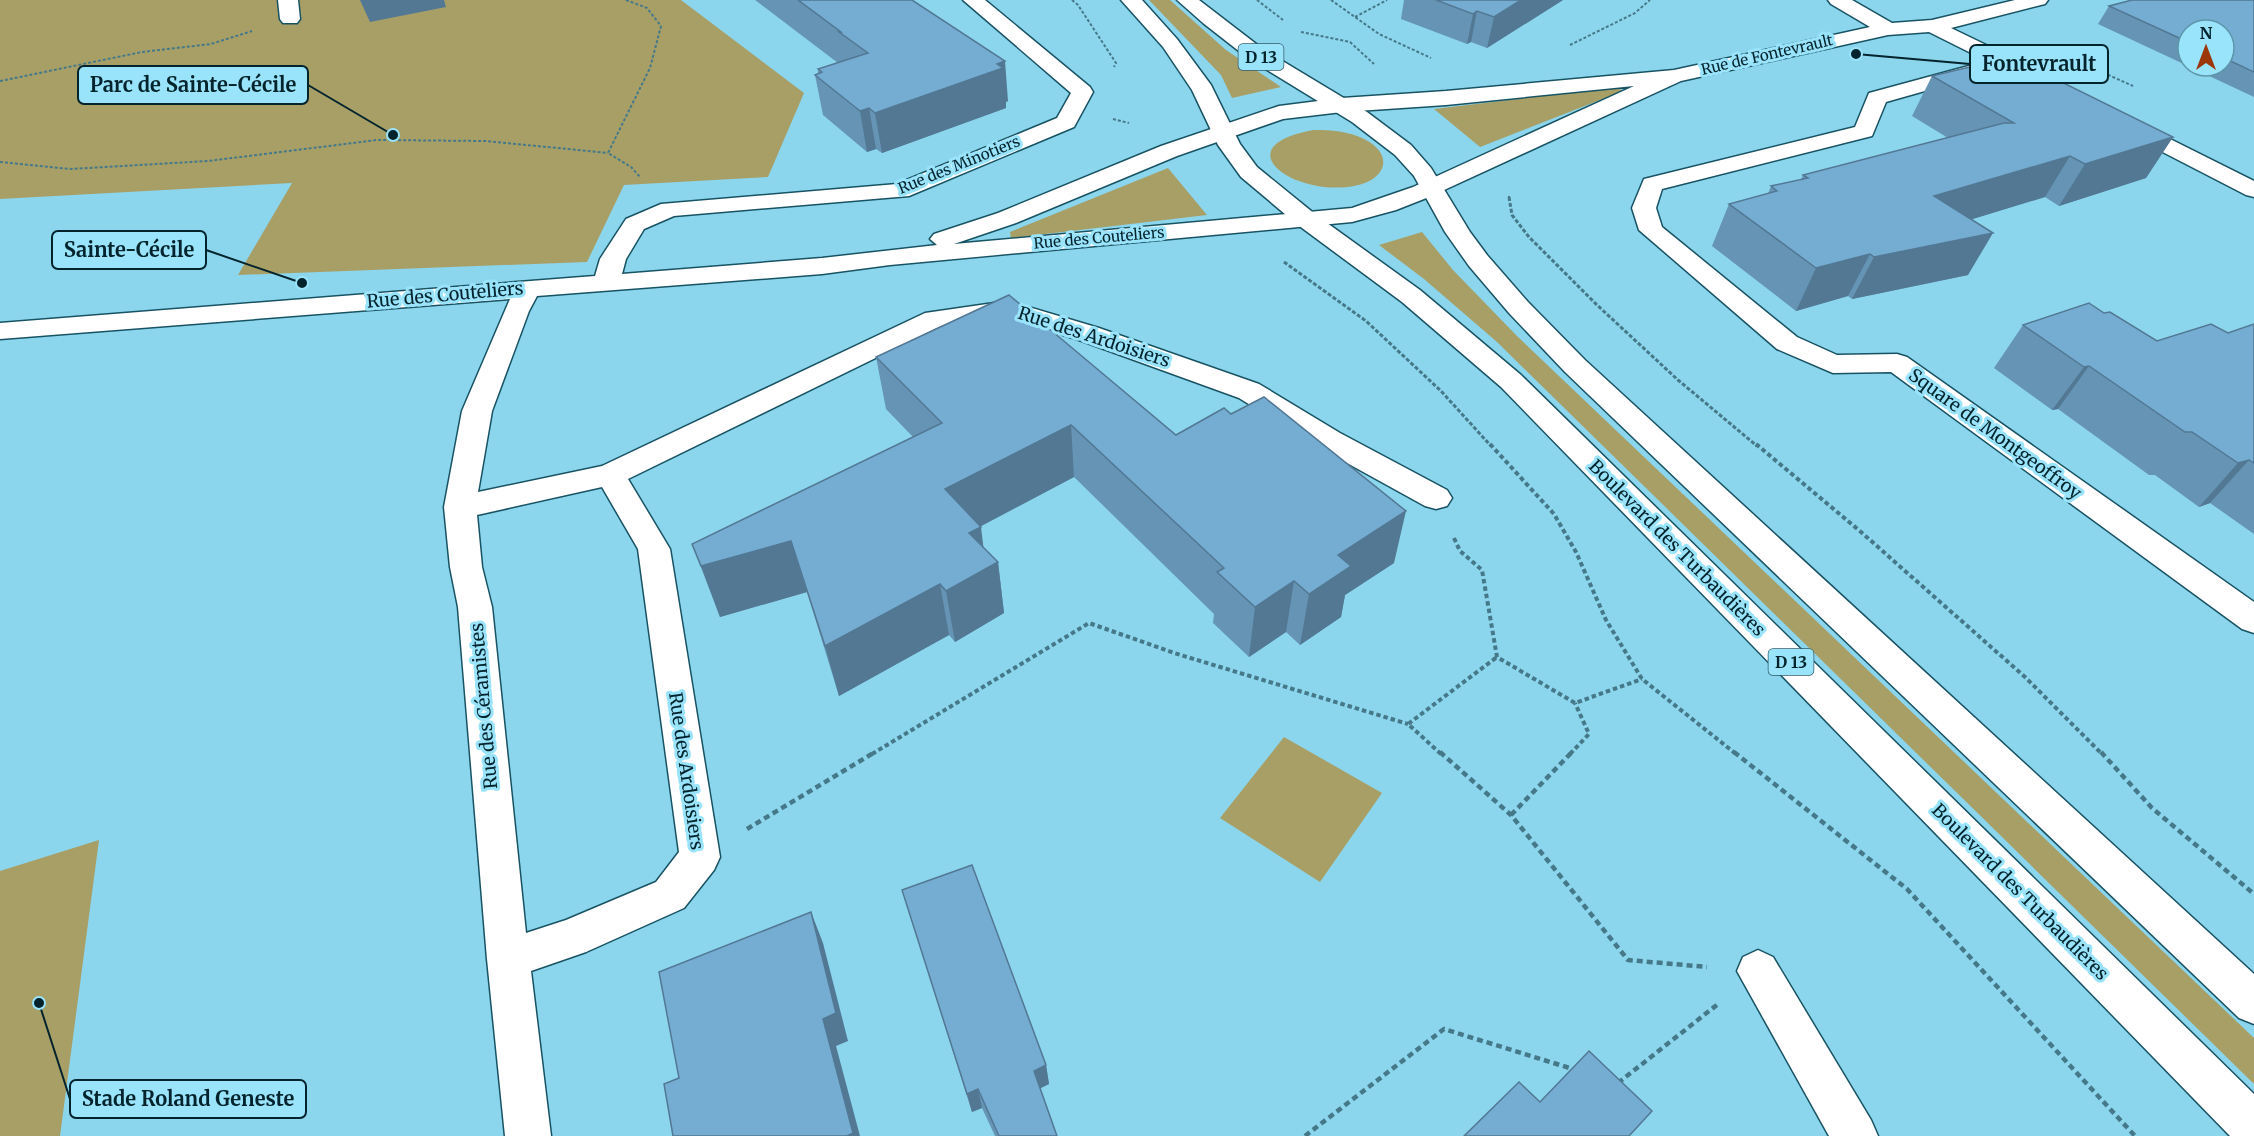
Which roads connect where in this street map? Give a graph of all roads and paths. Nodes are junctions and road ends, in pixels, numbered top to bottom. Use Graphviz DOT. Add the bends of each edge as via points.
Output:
graph roads {
  1 [pos="626,0"];
  2 [pos="973,0"];
  3 [pos="1131,0"];
  4 [pos="1187,0"];
  5 [pos="1258,0"];
  6 [pos="1266,0"];
  7 [pos="1331,0"];
  8 [pos="1387,0"];
  9 [pos="1650,0"];
  10 [pos="1838,0"];
  11 [pos="2037,0"];
  12 [pos="289,10"];
  13 [pos="1977,16"];
  14 [pos="1354,17"];
  15 [pos="1290,26"];
  16 [pos="1932,26"];
  17 [pos="1888,29"];
  18 [pos="1298,32"];
  19 [pos="1566,47"];
  20 [pos="1431,58"];
  21 [pos="1375,65"];
  22 [pos="1674,76"];
  23 [pos="0,81"];
  24 [pos="2135,87"];
  25 [pos="1342,105"];
  26 [pos="2110,116"];
  27 [pos="1222,131"];
  28 [pos="608,153"];
  29 [pos="0,162"];
  30 [pos="1435,188"];
  31 [pos="2254,190"];
  32 [pos="670,209"];
  33 [pos="1307,220"];
  34 [pos="890,257"];
  35 [pos="606,284"];
  36 [pos="529,288"];
  37 [pos="0,331"];
  38 [pos="610,475"];
  39 [pos="1436,498"];
  40 [pos="460,507"];
  41 [pos="2254,620"];
  42 [pos="1497,657"];
  43 [pos="1642,679"];
  44 [pos="1575,703"];
  45 [pos="1408,724"];
  46 [pos="1511,815"];
  47 [pos="700,857"];
  48 [pos="508,959"];
  49 [pos="1758,971"];
  50 [pos="2254,1003"];
  51 [pos="1586,1073"];
  52 [pos="1608,1080"];
  53 [pos="2254,1127"];
  54 [pos="528,1136"];
  55 [pos="1305,1136"];
  56 [pos="1855,1136"];
  1 -- 28 [label="path" via="641,3 655,15 660,26 650,68"];
  2 -- 32 [label="street, Rue des Minotiers" via="1082,92 1066,122 901,191"];
  3 -- 27 [label="street, Boulevard des Turbaudières / D 13" via="1170,43 1203,90"];
  4 -- 25 [label="street, D 13" via="1282,71"];
  5 -- 6 [label="path"];
  5 -- 15 [label="path"];
  7 -- 14 [label="path"];
  8 -- 14 [label="path"];
  9 -- 19 [label="path" via="1635,13"];
  10 -- 17 [label="street"];
  11 -- 13 [label="street, Rue de Fontevrault"];
  12 -- 23 [label="path" via="211,44 142,52"];
  13 -- 16 [label="street, Rue de Fontevrault"];
  13 -- 24 [label="path"];
  14 -- 20 [label="path" via="1379,34"];
  16 -- 17 [label="street, Rue de Fontevrault"];
  16 -- 41 [label="street, Square de Montgeoffroy" via="2017,67 1878,98 1864,131 1652,184 1644,208 1651,230 1787,343 1833,363 1897,363"];
  17 -- 22 [label="street, Rue de Fontevrault"];
  18 -- 21 [label="path" via="1350,42"];
  22 -- 25 [label="street, Rue de Fontevrault"];
  22 -- 30 [label="street, Rue de Fontevrault"];
  25 -- 27 [label="street, Rue des Couteliers" via="1279,113"];
  25 -- 30 [label="street, D 13" via="1403,150"];
  26 -- 31 [label="street"];
  27 -- 33 [label="street, Boulevard des Turbaudières / D 13" via="1249,172"];
  27 -- 34 [label="street, Rue des Couteliers" via="1007,218"];
  28 -- 29 [label="path" via="486,141 377,140 208,161 83,168"];
  28 -- 32 [label="path" via="631,167"];
  30 -- 33 [label="street, Rue des Couteliers" via="1375,210"];
  30 -- 50 [label="street, D 13" via="1464,241 1490,276 1575,366"];
  32 -- 35 [label="street, Rue des Minotiers" via="635,224 613,259"];
  33 -- 34 [label="street, Rue des Couteliers"];
  33 -- 53 [label="street, Boulevard des Turbaudières / D 13" via="1411,296 1511,381"];
  34 -- 35 [label="street, Rue des Couteliers"];
  35 -- 36 [label="street, Rue des Couteliers"];
  36 -- 37 [label="street, Rue des Couteliers"];
  36 -- 40 [label="street, Rue des Céramistes" via="516,311 477,411"];
  38 -- 39 [label="street, Rue des Ardoisiers" via="935,319 1008,309 1250,391 1329,440"];
  38 -- 40 [label="street, Rue des Ardoisiers"];
  38 -- 47 [label="street, Rue des Ardoisiers" via="654,549"];
  39 -- 42 [label="path" via="1460,551 1482,570"];
  40 -- 48 [label="street, Rue des Céramistes" via="475,607"];
  42 -- 44 [label="path"];
  42 -- 45 [label="path"];
  43 -- 44 [label="path"];
  44 -- 46 [label="path" via="1589,734"];
  45 -- 46 [label="path"];
  45 -- 47 [label="path" via="1089,623"];
  46 -- 49 [label="path" via="1628,960"];
  47 -- 48 [label="street, Rue des Ardoisiers" via="670,895 571,938"];
  48 -- 54 [label="street, Rue des Céramistes"];
  49 -- 52 [label="path" via="1618,1083"];
  49 -- 56 [label="street"];
  51 -- 55 [label="path" via="1444,1029"];
}
